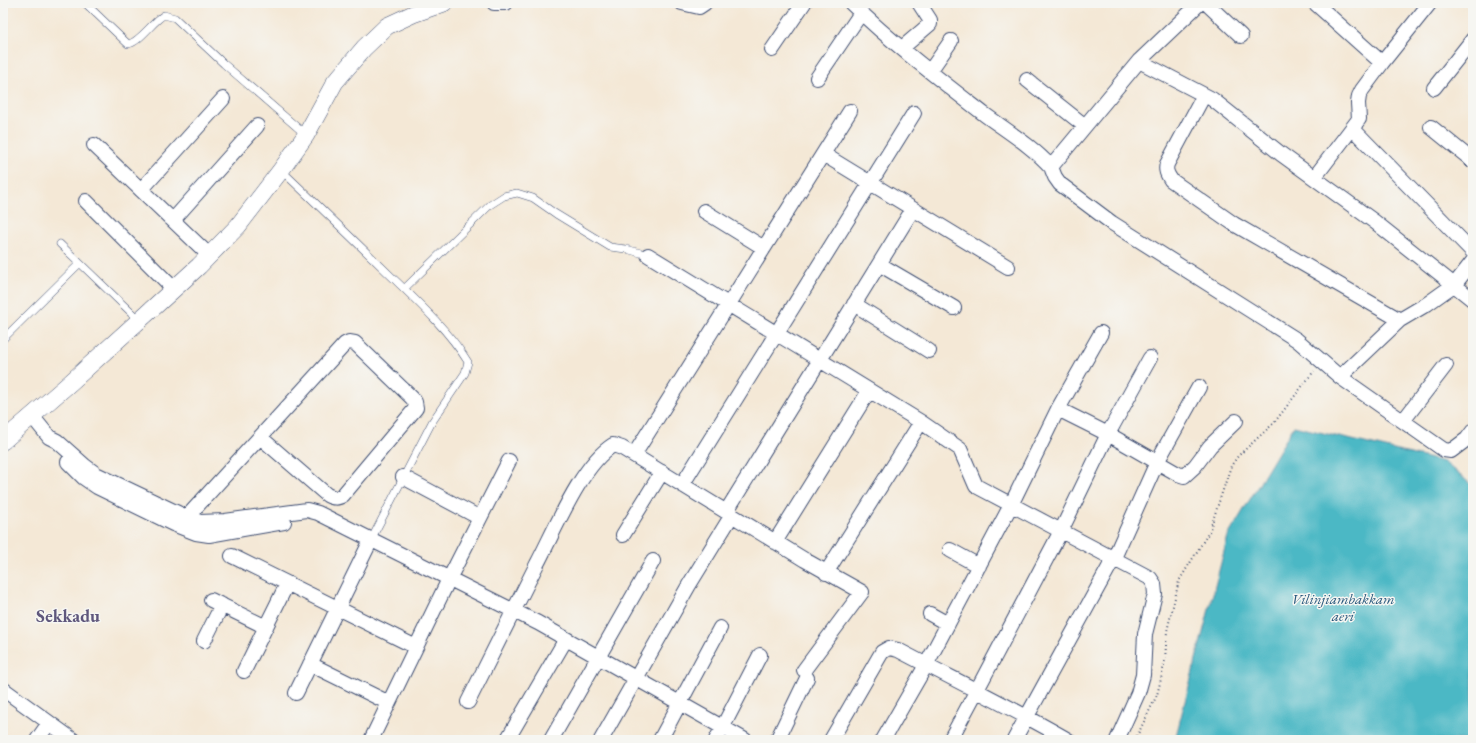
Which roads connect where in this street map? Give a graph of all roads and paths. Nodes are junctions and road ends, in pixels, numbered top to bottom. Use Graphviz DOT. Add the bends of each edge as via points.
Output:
graph roads {
  1 [pos="85,3"];
  2 [pos="444,3"];
  3 [pos="494,3"];
  4 [pos="506,3"];
  5 [pos="682,3"];
  6 [pos="705,3"];
  7 [pos="804,3"];
  8 [pos="851,3"];
  9 [pos="919,3"];
  10 [pos="1200,3"];
  11 [pos="1206,3"];
  12 [pos="1315,3"];
  13 [pos="1430,3"];
  14 [pos="861,13"];
  15 [pos="1241,36"];
  16 [pos="951,41"];
  17 [pos="1472,41"];
  18 [pos="902,48"];
  19 [pos="772,50"];
  20 [pos="1139,61"];
  21 [pos="1382,63"];
  22 [pos="930,71"];
  23 [pos="817,78"];
  24 [pos="1027,80"];
  25 [pos="1434,88"];
  26 [pos="1204,95"];
  27 [pos="222,99"];
  28 [pos="850,111"];
  29 [pos="914,113"];
  30 [pos="256,126"];
  31 [pos="1085,126"];
  32 [pos="1431,127"];
  33 [pos="1353,129"];
  34 [pos="306,136"];
  35 [pos="94,145"];
  36 [pos="823,154"];
  37 [pos="1473,161"];
  38 [pos="1051,167"];
  39 [pos="281,170"];
  40 [pos="1314,178"];
  41 [pos="870,183"];
  42 [pos="141,190"];
  43 [pos="86,201"];
  44 [pos="913,209"];
  45 [pos="704,211"];
  46 [pos="173,220"];
  47 [pos="60,244"];
  48 [pos="764,248"];
  49 [pos="1473,252"];
  50 [pos="210,255"];
  51 [pos="648,255"];
  52 [pos="1473,261"];
  53 [pos="79,264"];
  54 [pos="879,264"];
  55 [pos="1008,267"];
  56 [pos="1455,284"];
  57 [pos="174,289"];
  58 [pos="404,289"];
  59 [pos="1473,300"];
  60 [pos="728,304"];
  61 [pos="854,304"];
  62 [pos="954,308"];
  63 [pos="139,320"];
  64 [pos="1400,320"];
  65 [pos="1101,333"];
  66 [pos="776,334"];
  67 [pos="3,339"];
  68 [pos="929,351"];
  69 [pos="1150,358"];
  70 [pos="820,360"];
  71 [pos="1321,362"];
  72 [pos="1446,365"];
  73 [pos="1340,377"];
  74 [pos="1199,387"];
  75 [pos="869,391"];
  76 [pos="1058,409"];
  77 [pos="32,416"];
  78 [pos="1236,421"];
  79 [pos="1403,421"];
  80 [pos="921,422"];
  81 [pos="1473,431"];
  82 [pos="1108,434"];
  83 [pos="50,437"];
  84 [pos="260,437"];
  85 [pos="3,441"];
  86 [pos="634,455"];
  87 [pos="509,461"];
  88 [pos="1157,462"];
  89 [pos="662,472"];
  90 [pos="403,477"];
  91 [pos="682,485"];
  92 [pos="327,495"];
  93 [pos="1011,505"];
  94 [pos="316,513"];
  95 [pos="729,513"];
  96 [pos="187,517"];
  97 [pos="480,518"];
  98 [pos="1061,531"];
  99 [pos="623,535"];
  100 [pos="371,540"];
  101 [pos="776,542"];
  102 [pos="950,550"];
  103 [pos="232,556"];
  104 [pos="1114,558"];
  105 [pos="653,561"];
  106 [pos="979,566"];
  107 [pos="826,572"];
  108 [pos="449,579"];
  109 [pos="287,584"];
  110 [pos="337,608"];
  111 [pos="513,611"];
  112 [pos="930,614"];
  113 [pos="948,624"];
  114 [pos="266,627"];
  115 [pos="720,628"];
  116 [pos="566,639"];
  117 [pos="204,641"];
  118 [pos="416,647"];
  119 [pos="760,655"];
  120 [pos="599,657"];
  121 [pos="310,664"];
  122 [pos="926,665"];
  123 [pos="244,671"];
  124 [pos="636,678"];
  125 [pos="3,689"];
  126 [pos="977,690"];
  127 [pos="296,693"];
  128 [pos="468,702"];
  129 [pos="389,703"];
  130 [pos="680,703"];
  131 [pos="1027,716"];
  132 [pos="50,723"];
  133 [pos="722,727"];
  134 [pos="37,740"];
  135 [pos="72,740"];
  136 [pos="371,740"];
  137 [pos="507,740"];
  138 [pos="551,740"];
  139 [pos="601,740"];
  140 [pos="660,740"];
  141 [pos="716,740"];
  142 [pos="745,740"];
  143 [pos="777,740"];
  144 [pos="831,740"];
  145 [pos="884,740"];
  146 [pos="950,740"];
  147 [pos="1014,740"];
  148 [pos="1068,740"];
  149 [pos="1116,740"];
  150 [pos="1135,740"];
  1 -- 34 [label="lane" via="128,44 135,42 164,15 175,18"];
  2 -- 34 [label="street" via="388,26 364,48 335,82"];
  3 -- 4 [label="street"];
  5 -- 6 [label="street" via="699,7"];
  7 -- 19 [label="street"];
  8 -- 14 [label="street"];
  9 -- 18 [label="street" via="930,24"];
  10 -- 20 [label="street"];
  11 -- 15 [label="street"];
  12 -- 21 [label="street"];
  13 -- 21 [label="street"];
  14 -- 18 [label="street"];
  14 -- 23 [label="street"];
  16 -- 22 [label="street"];
  17 -- 25 [label="street"];
  18 -- 22 [label="street"];
  20 -- 26 [label="street"];
  20 -- 31 [label="street"];
  21 -- 33 [label="street" via="1359,96 1360,119"];
  22 -- 38 [label="street" via="1040,155"];
  24 -- 31 [label="street"];
  26 -- 40 [label="street"];
  26 -- 64 [label="street" via="1167,164 1167,174 1172,180 1234,224"];
  27 -- 42 [label="street"];
  28 -- 36 [label="street"];
  29 -- 41 [label="street"];
  30 -- 46 [label="street"];
  31 -- 38 [label="street"];
  32 -- 37 [label="street"];
  33 -- 40 [label="street"];
  33 -- 49 [label="street"];
  34 -- 39 [label="street"];
  35 -- 42 [label="street"];
  36 -- 41 [label="street"];
  36 -- 48 [label="street"];
  38 -- 71 [label="street" via="1054,177 1060,184 1112,223 1297,340"];
  39 -- 50 [label="street" via="238,226"];
  39 -- 58 [label="lane"];
  40 -- 56 [label="street"];
  41 -- 44 [label="street"];
  41 -- 66 [label="street"];
  42 -- 46 [label="street"];
  43 -- 57 [label="street"];
  44 -- 54 [label="street"];
  44 -- 55 [label="street"];
  45 -- 48 [label="street"];
  46 -- 50 [label="street"];
  47 -- 53 [label="lane"];
  48 -- 60 [label="street"];
  50 -- 57 [label="street"];
  51 -- 58 [label="lane" via="610,247 533,198 518,192 504,196 490,205"];
  51 -- 60 [label="street"];
  52 -- 56 [label="street"];
  53 -- 63 [label="lane"];
  53 -- 67 [label="lane"];
  54 -- 61 [label="street"];
  54 -- 62 [label="street"];
  56 -- 59 [label="street"];
  56 -- 64 [label="street"];
  57 -- 63 [label="street"];
  58 -- 90 [label="lane" via="462,352 468,362 465,373 432,422"];
  60 -- 66 [label="street"];
  60 -- 86 [label="street"];
  61 -- 68 [label="street"];
  61 -- 70 [label="street"];
  63 -- 77 [label="street"];
  64 -- 73 [label="street"];
  65 -- 76 [label="street"];
  66 -- 70 [label="street"];
  66 -- 91 [label="street"];
  69 -- 82 [label="street"];
  70 -- 75 [label="street"];
  70 -- 95 [label="street"];
  71 -- 73 [label="street"];
  71 -- 150 [label="path" via="1274,423 1238,456 1231,466 1209,532 1179,580 1167,631 1162,679"];
  72 -- 79 [label="street"];
  73 -- 79 [label="street"];
  74 -- 88 [label="street"];
  75 -- 80 [label="street"];
  75 -- 101 [label="street"];
  76 -- 82 [label="street"];
  76 -- 93 [label="street"];
  77 -- 83 [label="street"];
  77 -- 85 [label="street"];
  78 -- 88 [label="street" via="1184,476"];
  79 -- 81 [label="street" via="1444,450 1451,452"];
  80 -- 93 [label="street" via="960,449 976,486"];
  80 -- 107 [label="street"];
  82 -- 88 [label="street"];
  82 -- 98 [label="street"];
  83 -- 94 [label="street" via="55,450 97,487 196,533 209,535 308,518"];
  83 -- 96 [label="street" via="106,480"];
  84 -- 92 [label="street"];
  84 -- 92 [label="street" via="345,344 355,343 412,398 416,408 343,495 332,498"];
  84 -- 96 [label="street"];
  86 -- 89 [label="street"];
  86 -- 111 [label="street" via="613,445 594,462 571,498"];
  87 -- 97 [label="street"];
  88 -- 104 [label="street"];
  89 -- 91 [label="street"];
  89 -- 99 [label="street"];
  90 -- 97 [label="street"];
  90 -- 100 [label="lane"];
  91 -- 95 [label="street"];
  92 -- 94 [label="street"];
  93 -- 98 [label="street"];
  93 -- 106 [label="street"];
  94 -- 96 [label="street" via="307,510 200,522"];
  94 -- 100 [label="street"];
  95 -- 101 [label="street"];
  95 -- 124 [label="street"];
  97 -- 108 [label="street"];
  98 -- 104 [label="street"];
  98 -- 126 [label="street"];
  100 -- 108 [label="street"];
  100 -- 110 [label="street"];
  101 -- 107 [label="street"];
  102 -- 106 [label="street"];
  103 -- 109 [label="street"];
  104 -- 131 [label="street"];
  104 -- 149 [label="street" via="1150,578 1154,584 1155,594 1145,634 1143,675 1138,693"];
  105 -- 120 [label="street"];
  106 -- 113 [label="street"];
  107 -- 143 [label="street" via="862,592 805,674"];
  108 -- 111 [label="street"];
  108 -- 118 [label="street"];
  109 -- 110 [label="street"];
  109 -- 114 [label="street"];
  110 -- 118 [label="street"];
  110 -- 121 [label="street"];
  111 -- 116 [label="street"];
  111 -- 128 [label="street"];
  112 -- 113 [label="street"];
  113 -- 122 [label="street"];
  114 -- 117 [label="street" via="216,603"];
  114 -- 123 [label="street"];
  115 -- 130 [label="street"];
  116 -- 120 [label="street"];
  116 -- 137 [label="street"];
  118 -- 129 [label="street"];
  119 -- 133 [label="street"];
  120 -- 124 [label="street"];
  120 -- 138 [label="street"];
  121 -- 127 [label="street"];
  121 -- 129 [label="street"];
  122 -- 126 [label="street"];
  122 -- 144 [label="street" via="898,650 889,648 882,652"];
  122 -- 145 [label="street"];
  124 -- 130 [label="street"];
  124 -- 139 [label="street"];
  125 -- 132 [label="street"];
  126 -- 131 [label="street"];
  126 -- 146 [label="street"];
  129 -- 136 [label="street"];
  130 -- 133 [label="street"];
  130 -- 140 [label="street"];
  131 -- 147 [label="street"];
  131 -- 148 [label="street"];
  132 -- 134 [label="street"];
  132 -- 135 [label="street"];
  133 -- 141 [label="street"];
  133 -- 142 [label="street"];
}
